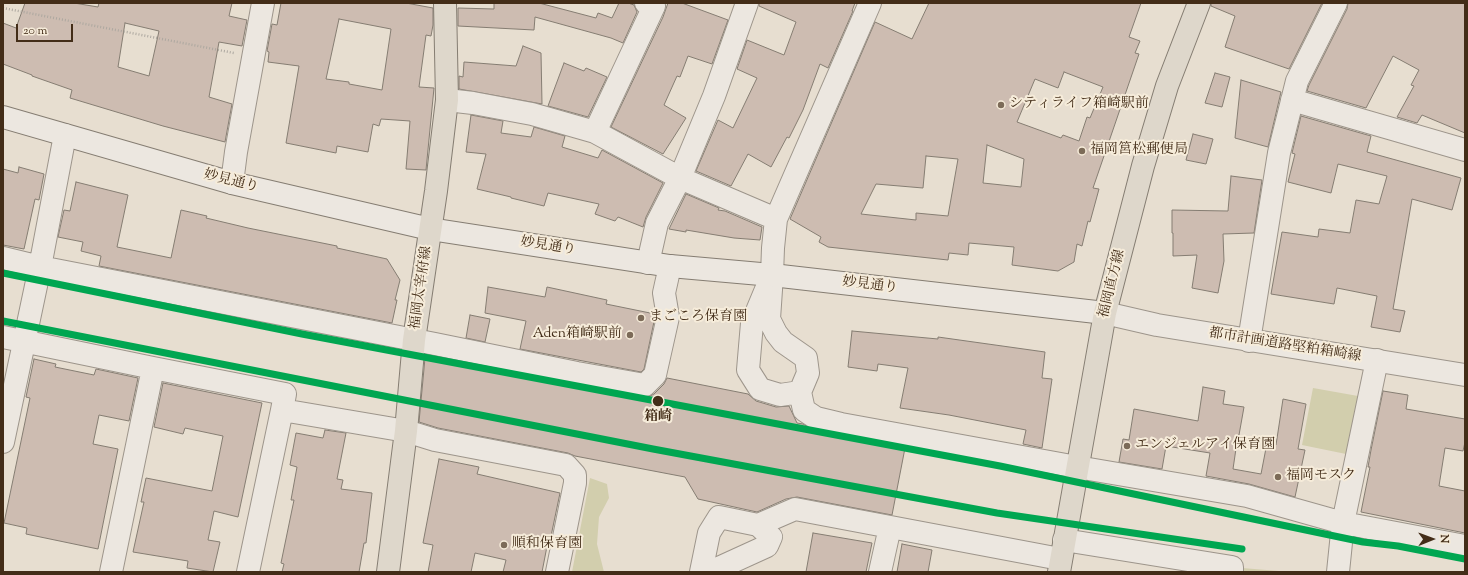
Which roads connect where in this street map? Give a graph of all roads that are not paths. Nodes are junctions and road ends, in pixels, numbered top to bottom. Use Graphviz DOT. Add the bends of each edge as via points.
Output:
graph roads {
  1 [pos="263,3"];
  2 [pos="445,3"];
  3 [pos="646,3"];
  4 [pos="747,3"];
  5 [pos="870,3"];
  6 [pos="1198,3"];
  7 [pos="1336,3"];
  8 [pos="447,100"];
  9 [pos="1292,100"];
  10 [pos="3,117"];
  11 [pos="594,132"];
  12 [pos="65,135"];
  13 [pos="1465,150"];
  14 [pos="680,178"];
  15 [pos="232,183"];
  16 [pos="776,219"];
  17 [pos="430,229"];
  18 [pos="3,258"];
  19 [pos="648,263"];
  20 [pos="670,266"];
  21 [pos="40,267"];
  22 [pos="772,275"];
  23 [pos="1105,313"];
  24 [pos="3,337"];
  25 [pos="414,340"];
  26 [pos="24,341"];
  27 [pos="1249,341"];
  28 [pos="1376,360"];
  29 [pos="152,368"];
  30 [pos="1465,375"];
  31 [pos="800,392"];
  32 [pos="282,410"];
  33 [pos="406,431"];
  34 [pos="3,442"];
  35 [pos="1077,467"];
  36 [pos="1343,523"];
  37 [pos="758,525"];
  38 [pos="890,527"];
  39 [pos="1465,546"];
  40 [pos="1061,557"];
  41 [pos="111,572"];
  42 [pos="248,572"];
  43 [pos="388,572"];
  44 [pos="557,572"];
  45 [pos="700,572"];
  46 [pos="710,572"];
  47 [pos="880,572"];
  48 [pos="1232,572"];
  49 [pos="1338,572"];
  1 -- 15 [label="street"];
  2 -- 8 [label="main road, 福岡太宰府線"];
  3 -- 11 [label="street" via="654,6"];
  4 -- 14 [label="street" via="714,96"];
  5 -- 16 [label="street"];
  6 -- 23 [label="main road, 福岡直方線" via="1167,86 1143,166"];
  7 -- 9 [label="street" via="1297,81"];
  8 -- 11 [label="street" via="473,102 532,114"];
  8 -- 17 [label="main road, 福岡太宰府線"];
  9 -- 13 [label="street"];
  9 -- 27 [label="street" via="1278,153"];
  10 -- 12 [label="street, 妙見通り"];
  11 -- 14 [label="street"];
  12 -- 15 [label="street, 妙見通り"];
  12 -- 21 [label="street"];
  14 -- 16 [label="street"];
  14 -- 19 [label="street" via="657,222"];
  15 -- 17 [label="street, 妙見通り"];
  16 -- 22 [label="street"];
  17 -- 19 [label="street, 妙見通り"];
  17 -- 25 [label="main road, 福岡太宰府線"];
  18 -- 21 [label="street"];
  19 -- 20 [label="street, 妙見通り"];
  20 -- 22 [label="street, 妙見通り"];
  20 -- 25 [label="street" via="664,293 668,317 654,375 646,385"];
  21 -- 25 [label="street"];
  21 -- 26 [label="street"];
  22 -- 23 [label="street, 妙見通り"];
  22 -- 31 [label="street" via="769,319 784,342 806,358 808,373"];
  22 -- 31 [label="street" via="752,323 748,370 760,389 780,395"];
  23 -- 27 [label="street, 都市計画道路堅粕箱崎線"];
  23 -- 35 [label="main road, 福岡直方線"];
  24 -- 26 [label="street"];
  25 -- 33 [label="main road, 福岡太宰府線"];
  26 -- 29 [label="street"];
  26 -- 34 [label="street"];
  27 -- 28 [label="street, 都市計画道路堅粕箱崎線"];
  28 -- 30 [label="street, 都市計画道路堅粕箱崎線"];
  28 -- 36 [label="street"];
  29 -- 32 [label="street" via="285,394"];
  29 -- 41 [label="street"];
  31 -- 35 [label="street" via="804,410 816,418"];
  32 -- 33 [label="street"];
  32 -- 42 [label="street"];
  33 -- 43 [label="main road, 福岡太宰府線"];
  33 -- 44 [label="street" via="435,440 566,465 575,475 575,483"];
  35 -- 36 [label="street" via="1246,496"];
  35 -- 40 [label="main road, 福岡直方線"];
  36 -- 39 [label="street"];
  36 -- 49 [label="street"];
  37 -- 38 [label="street" via="795,509"];
  37 -- 45 [label="street" via="719,517 709,533"];
  37 -- 46 [label="street" via="771,537 767,546"];
  38 -- 40 [label="street"];
  38 -- 47 [label="street"];
  40 -- 48 [label="street" via="1232,567"];
}
